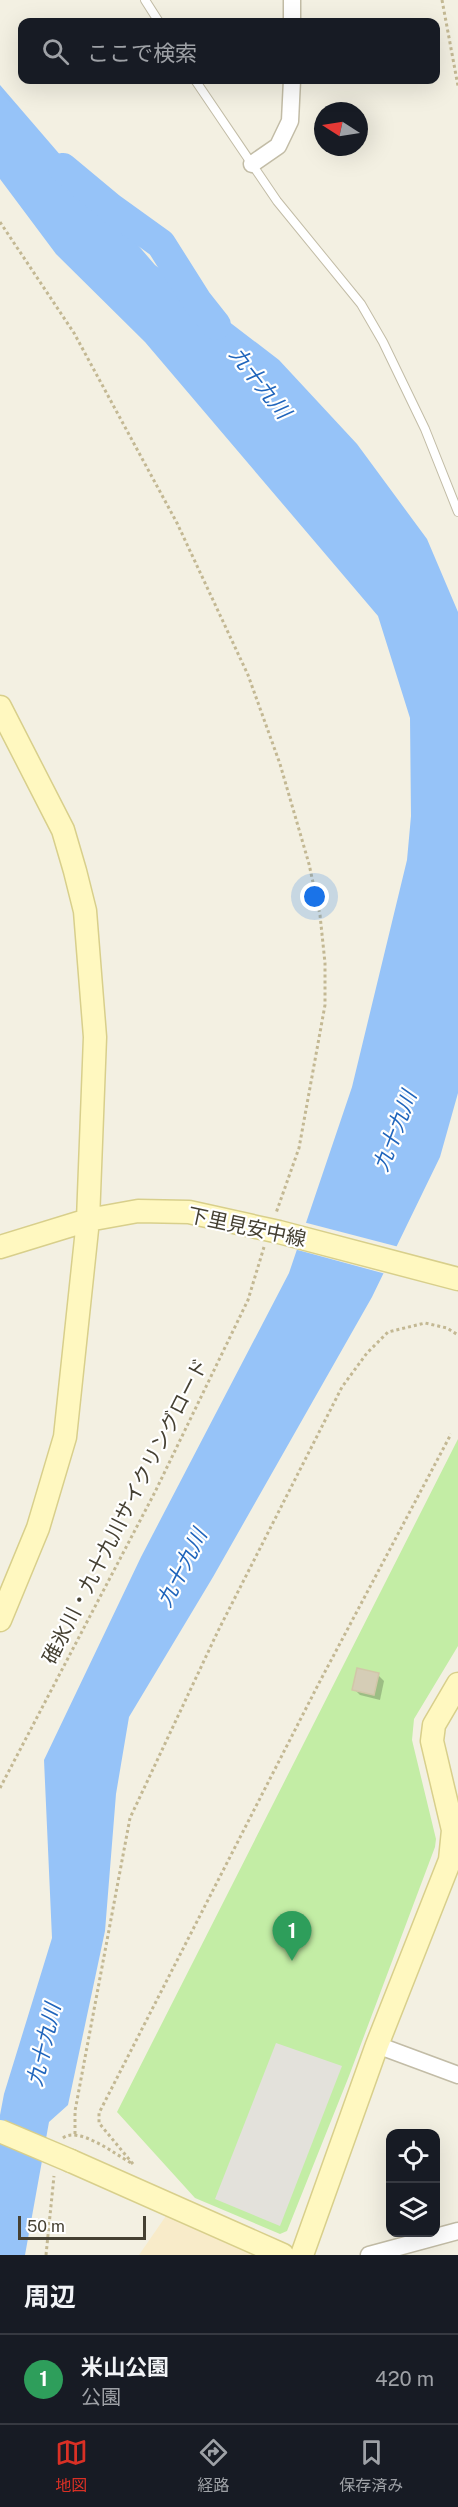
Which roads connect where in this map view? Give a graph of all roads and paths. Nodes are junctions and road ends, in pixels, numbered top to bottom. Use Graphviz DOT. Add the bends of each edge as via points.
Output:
graph roads {
  1 [pos="145,0"];
  2 [pos="291,0"];
  3 [pos="442,0"];
  4 [pos="156,18"];
  5 [pos="292,18"];
  6 [pos="198,84"];
  7 [pos="292,84"];
  8 [pos="458,86"];
  9 [pos="252,164"];
  10 [pos="0,222"];
  11 [pos="458,512"];
  12 [pos="0,707"];
  13 [pos="88,1220"];
  14 [pos="273,1230"];
  15 [pos="0,1247"];
  16 [pos="458,1279"];
  17 [pos="458,1335"];
  18 [pos="451,1434"];
  19 [pos="0,1620"];
  20 [pos="458,1684"];
  21 [pos="0,1788"];
  22 [pos="377,2045"];
  23 [pos="458,2075"];
  24 [pos="0,2131"];
  25 [pos="75,2134"];
  26 [pos="133,2164"];
  27 [pos="458,2231"];
  28 [pos="283,2255"];
  29 [pos="302,2255"];
  30 [pos="369,2255"];
  1 -- 4 [label="lane"];
  2 -- 5 [label="street"];
  3 -- 8 [label="path"];
  6 -- 9 [label="lane"];
  7 -- 9 [label="street" via="290,121 278,146"];
  9 -- 11 [label="lane" via="277,201 361,304 425,429"];
  10 -- 14 [label="path, 碓氷川・九十九川サイクリングロード" via="74,333 177,524 248,675 280,764 309,864 320,915 325,1005 299,1148"];
  12 -- 13 [label="street" via="63,830 85,911 95,1037"];
  13 -- 14 [label="street, 下里見安中線" via="138,1212 189,1212"];
  13 -- 15 [label="street, 下里見安中線"];
  13 -- 19 [label="street" via="65,1437 38,1528"];
  14 -- 16 [label="street, 下里見安中線"];
  14 -- 21 [label="path, 碓氷川・九十九川サイクリングロード" via="248,1300 155,1492"];
  17 -- 25 [label="path" via="425,1323 388,1332 368,1353 342,1387 209,1652 130,1818 75,2111"];
  18 -- 26 [label="path" via="99,2113 99,2123"];
  20 -- 22 [label="street" via="434,1725 432,1741 453,1830 450,1860"];
  22 -- 23 [label="street"];
  22 -- 29 [label="street"];
  24 -- 28 [label="street, bridge"];
  27 -- 30 [label="street"];
}
